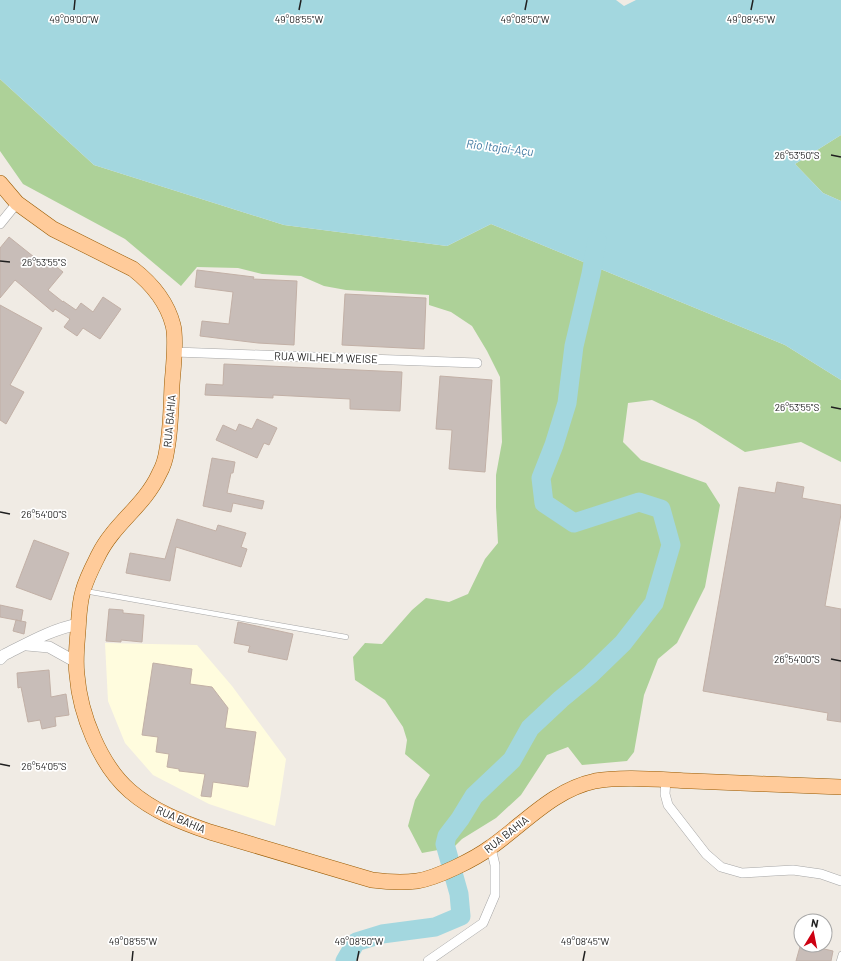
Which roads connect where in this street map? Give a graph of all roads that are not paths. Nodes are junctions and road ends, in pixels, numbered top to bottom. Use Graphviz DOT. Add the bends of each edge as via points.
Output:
graph roads {
  1 [pos="0,183"];
  2 [pos="18,203"];
  3 [pos="0,224"];
  4 [pos="175,352"];
  5 [pos="477,363"];
  6 [pos="83,591"];
  7 [pos="79,624"];
  8 [pos="50,633"];
  9 [pos="346,637"];
  10 [pos="24,645"];
  11 [pos="49,646"];
  12 [pos="0,659"];
  13 [pos="76,662"];
  14 [pos="666,780"];
  15 [pos="841,787"];
  16 [pos="491,848"];
  17 [pos="841,881"];
  18 [pos="841,954"];
  19 [pos="428,961"];
  20 [pos="839,961"];
  1 -- 2 [label="main road, RUA BAHIA"];
  2 -- 3 [label="street"];
  2 -- 4 [label="main road, RUA BAHIA" via="53,229 144,277 161,298 174,326"];
  4 -- 5 [label="street, RUA WILHELM WEISE"];
  4 -- 6 [label="main road, RUA BAHIA" via="167,450 159,474 145,496 112,532 99,553"];
  6 -- 7 [label="main road, RUA BAHIA"];
  6 -- 9 [label="lane"];
  7 -- 8 [label="street"];
  7 -- 13 [label="main road, RUA BAHIA"];
  8 -- 10 [label="street"];
  8 -- 11 [label="street"];
  10 -- 11 [label="street"];
  10 -- 12 [label="street"];
  11 -- 13 [label="street"];
  13 -- 16 [label="main road, RUA BAHIA" via="79,696 102,757 129,790 162,813 184,823 372,880 394,883 418,881 441,873"];
  14 -- 15 [label="main road, RUA BAHIA"];
  14 -- 16 [label="main road, RUA BAHIA" via="596,781 568,790 536,810"];
  14 -- 17 [label="street" via="665,794 668,805 706,854 721,868 742,873 793,870 820,874"];
  16 -- 19 [label="street" via="495,895 483,923"];
  18 -- 20 [label="lane"];
}
